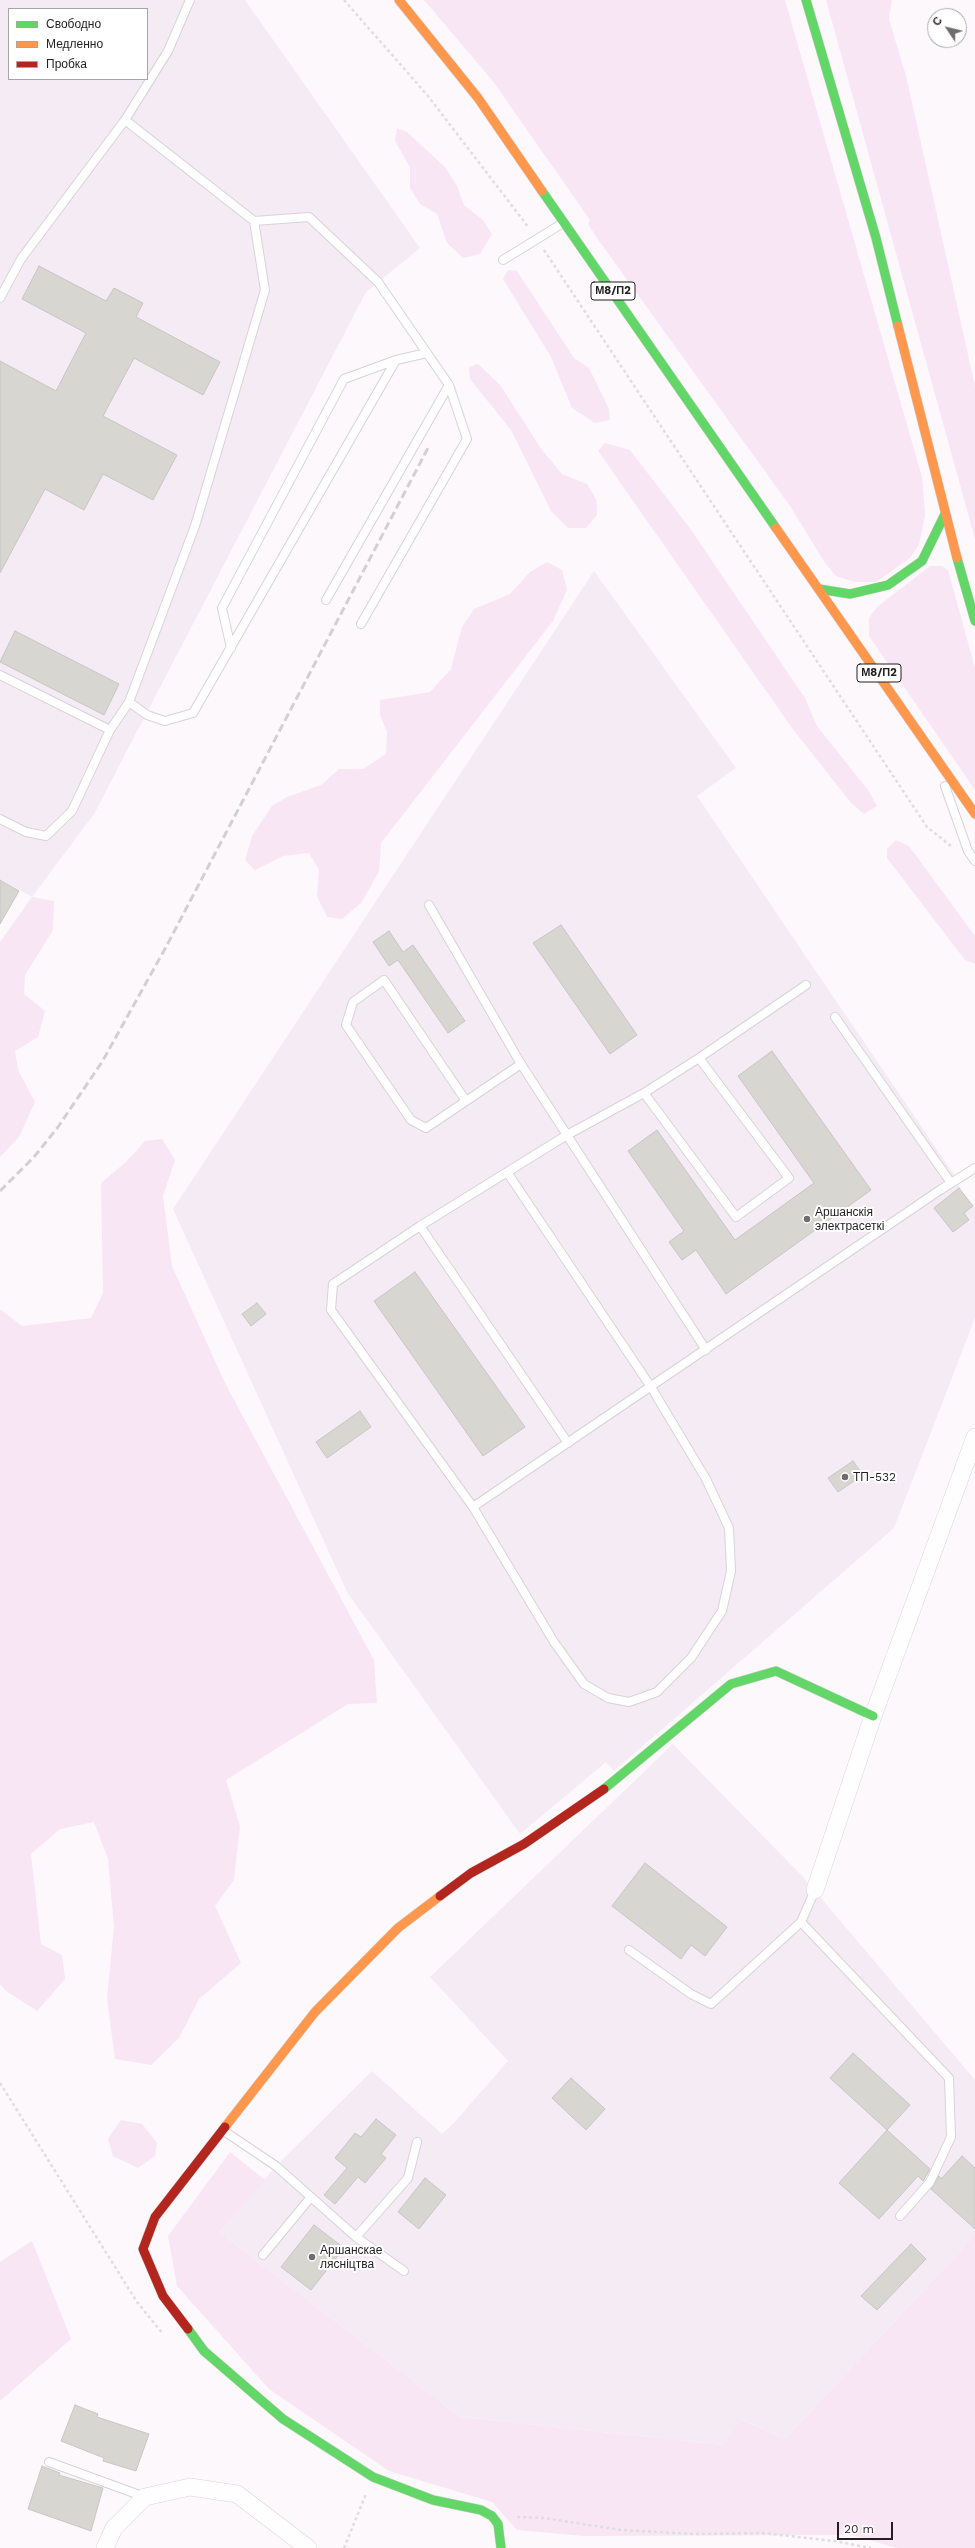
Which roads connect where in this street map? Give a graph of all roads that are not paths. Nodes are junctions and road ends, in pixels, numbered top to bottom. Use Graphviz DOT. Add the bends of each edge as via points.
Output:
graph roads {
  1 [pos="190,0"];
  2 [pos="398,0"];
  3 [pos="806,0"];
  4 [pos="125,120"];
  5 [pos="254,221"];
  6 [pos="565,221"];
  7 [pos="503,260"];
  8 [pos="0,298"];
  9 [pos="427,353"];
  10 [pos="396,360"];
  11 [pos="449,385"];
  12 [pos="945,514"];
  13 [pos="819,589"];
  14 [pos="326,600"];
  15 [pos="975,622"];
  16 [pos="361,624"];
  17 [pos="231,648"];
  18 [pos="0,675"];
  19 [pos="129,702"];
  20 [pos="110,730"];
  21 [pos="936,758"];
  22 [pos="975,814"];
  23 [pos="0,819"];
  24 [pos="975,861"];
  25 [pos="429,905"];
  26 [pos="806,985"];
  27 [pos="835,1017"];
  28 [pos="699,1058"];
  29 [pos="521,1064"];
  30 [pos="644,1093"];
  31 [pos="466,1101"];
  32 [pos="567,1135"];
  33 [pos="975,1168"];
  34 [pos="506,1172"];
  35 [pos="951,1183"];
  36 [pos="420,1226"];
  37 [pos="706,1350"];
  38 [pos="651,1387"];
  39 [pos="975,1437"];
  40 [pos="568,1443"];
  41 [pos="473,1507"];
  42 [pos="873,1716"];
  43 [pos="815,1890"];
  44 [pos="801,1922"];
  45 [pos="630,1950"];
  46 [pos="222,2129"];
  47 [pos="417,2142"];
  48 [pos="311,2197"];
  49 [pos="900,2216"];
  50 [pos="356,2237"];
  51 [pos="263,2255"];
  52 [pos="404,2271"];
  53 [pos="49,2462"];
  54 [pos="144,2497"];
  55 [pos="105,2548"];
  56 [pos="308,2548"];
  57 [pos="501,2548"];
  1 -- 4 [label="lane" via="168,51"];
  2 -- 6 [label="main road, М8/П2" via="478,98"];
  3 -- 12 [label="main road" via="876,238"];
  4 -- 5 [label="lane"];
  4 -- 8 [label="lane" via="21,259"];
  5 -- 9 [label="lane" via="309,217 378,282"];
  5 -- 19 [label="lane" via="265,290 195,526"];
  6 -- 7 [label="lane"];
  6 -- 13 [label="main road, М8/П2"];
  9 -- 10 [label="lane"];
  9 -- 11 [label="lane"];
  10 -- 17 [label="lane"];
  10 -- 17 [label="lane" via="344,379 222,608"];
  11 -- 14 [label="lane"];
  11 -- 16 [label="lane" via="468,438"];
  12 -- 13 [label="main road" via="922,561 888,585 850,594"];
  12 -- 15 [label="main road"];
  13 -- 21 [label="main road, М8/П2"];
  17 -- 19 [label="lane" via="193,713 165,720 147,715"];
  18 -- 20 [label="lane"];
  19 -- 20 [label="lane"];
  20 -- 23 [label="lane" via="72,811 46,836 26,832"];
  21 -- 22 [label="main road, М8/П2"];
  21 -- 24 [label="lane" via="968,851"];
  25 -- 29 [label="lane"];
  26 -- 28 [label="lane"];
  27 -- 35 [label="lane"];
  28 -- 30 [label="lane"];
  28 -- 30 [label="lane" via="789,1178 736,1217"];
  29 -- 31 [label="lane"];
  29 -- 32 [label="lane"];
  30 -- 32 [label="lane"];
  31 -- 31 [label="lane" via="426,1128 411,1120 346,1025 353,1002 384,980"];
  32 -- 34 [label="lane"];
  32 -- 37 [label="lane"];
  33 -- 35 [label="lane"];
  34 -- 36 [label="lane"];
  34 -- 38 [label="lane"];
  35 -- 37 [label="lane"];
  36 -- 40 [label="lane"];
  36 -- 41 [label="lane" via="333,1284 331,1310"];
  37 -- 38 [label="lane"];
  38 -- 40 [label="lane"];
  38 -- 41 [label="lane" via="706,1479 729,1528 731,1571 722,1611 691,1658 657,1692 629,1702 608,1698 584,1684 546,1630"];
  39 -- 42 [label="street"];
  40 -- 41 [label="lane"];
  42 -- 43 [label="street"];
  42 -- 46 [label="main road" via="776,1671 731,1684 592,1798 524,1844 471,1873 398,1928 315,2012"];
  43 -- 44 [label="lane"];
  44 -- 45 [label="lane" via="711,2004 691,1994"];
  44 -- 49 [label="lane" via="949,2078 951,2137 930,2182"];
  46 -- 48 [label="lane" via="276,2166"];
  46 -- 57 [label="main road" via="155,2217 143,2249 163,2296 204,2351 283,2419 373,2477 433,2500 481,2510 492,2516 498,2524"];
  47 -- 50 [label="lane" via="408,2178"];
  48 -- 50 [label="lane"];
  48 -- 51 [label="lane"];
  50 -- 52 [label="lane"];
  53 -- 54 [label="lane"];
  54 -- 55 [label="street" via="114,2528"];
  54 -- 56 [label="street" via="190,2487 237,2494"];
}
